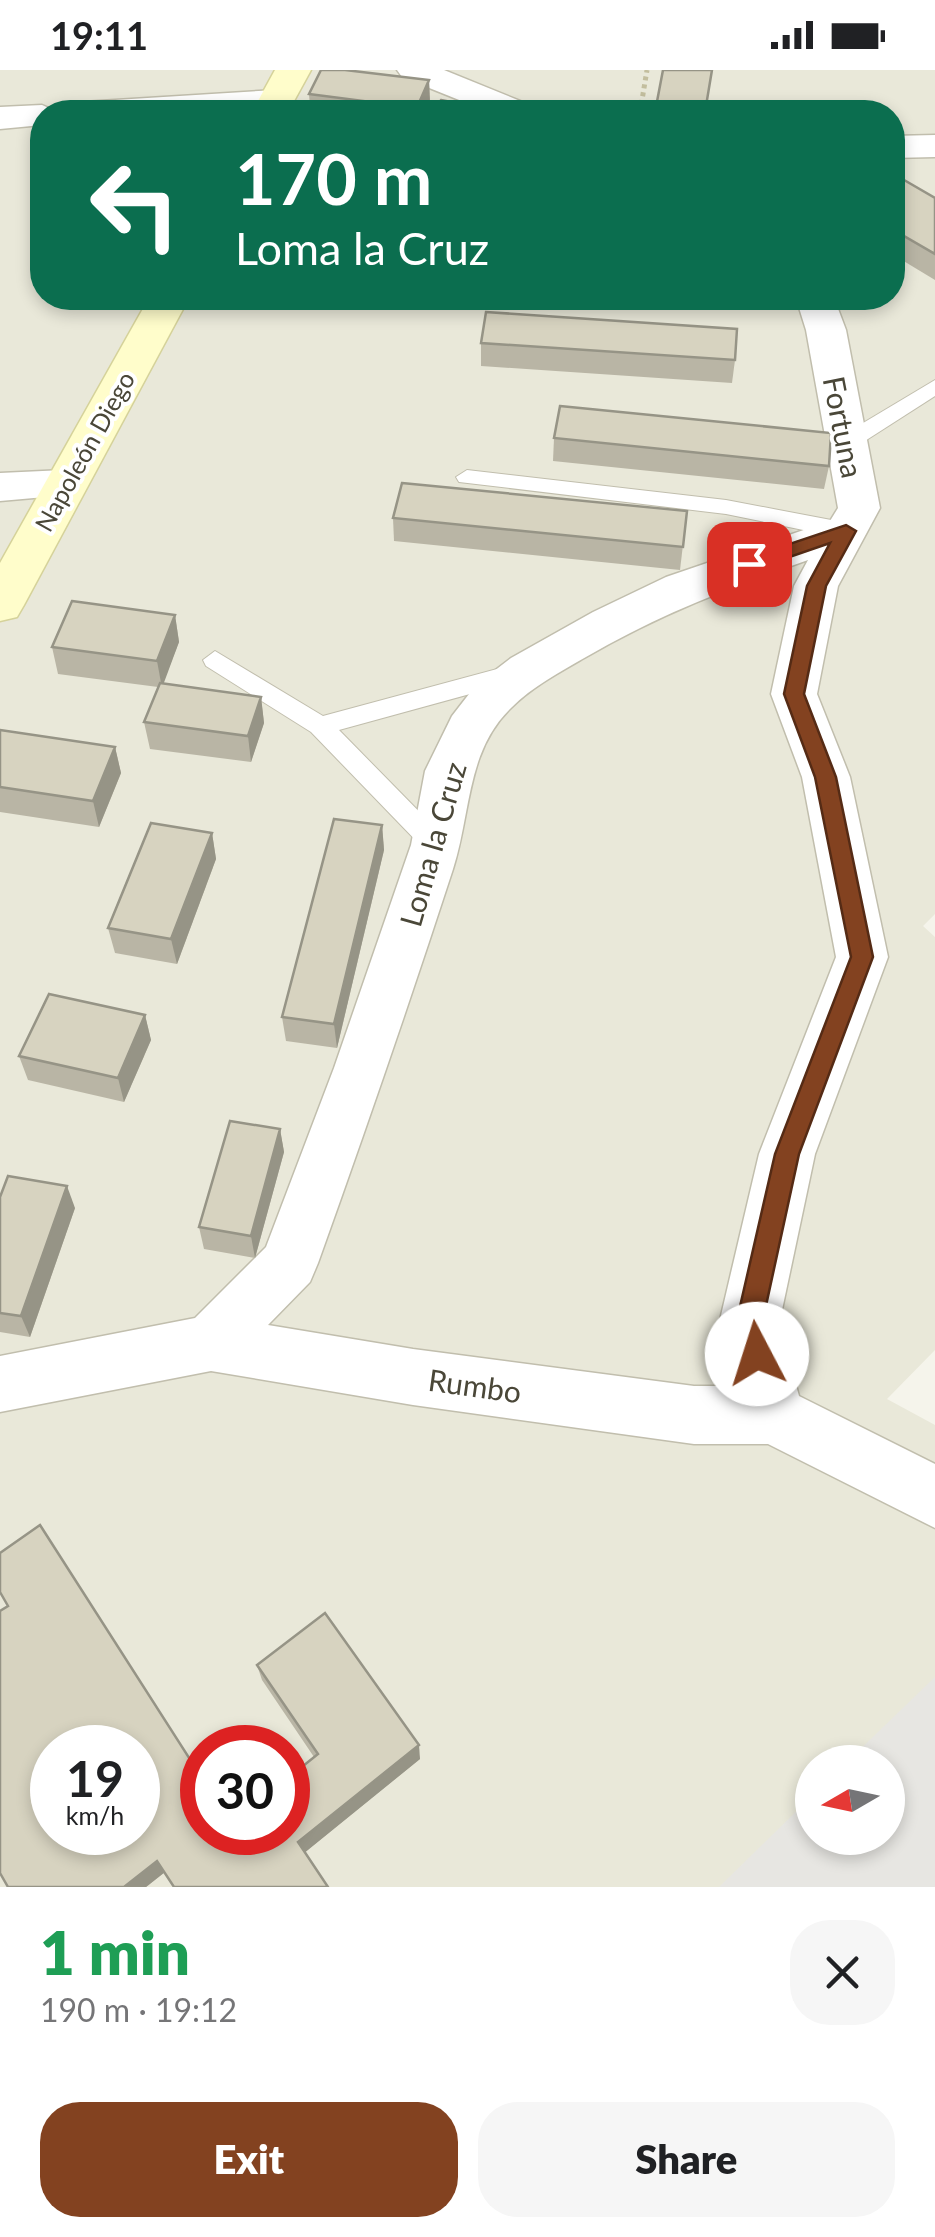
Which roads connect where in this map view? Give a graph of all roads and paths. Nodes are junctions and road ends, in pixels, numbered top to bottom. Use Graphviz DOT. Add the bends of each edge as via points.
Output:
graph roads {
  1 [pos="414,70"];
  2 [pos="647,70"];
  3 [pos="279,94"];
  4 [pos="214,100"];
  5 [pos="488,100"];
  6 [pos="642,100"];
  7 [pos="30,116"];
  8 [pos="0,118"];
  9 [pos="935,146"];
  10 [pos="905,147"];
  11 [pos="162,310"];
  12 [pos="819,310"];
  13 [pos="935,386"];
  14 [pos="846,443"];
  15 [pos="467,477"];
  16 [pos="64,484"];
  17 [pos="0,486"];
  18 [pos="846,531"];
  19 [pos="0,605"];
  20 [pos="215,660"];
  21 [pos="527,670"];
  22 [pos="320,726"];
  23 [pos="436,845"];
  24 [pos="211,1343"];
  25 [pos="0,1384"];
  26 [pos="773,1415"];
  27 [pos="935,1497"];
  1 -- 5 [label="street"];
  2 -- 6 [label="path"];
  3 -- 4 [label="street"];
  7 -- 8 [label="street"];
  9 -- 10 [label="street"];
  11 -- 16 [label="main road, Napoleón Diego"];
  12 -- 14 [label="street, Fortuna"];
  13 -- 14 [label="lane"];
  14 -- 18 [label="street, Fortuna" via="859,508"];
  15 -- 18 [label="lane" via="726,507"];
  16 -- 17 [label="street"];
  16 -- 19 [label="main road, Napoleón Diego"];
  18 -- 21 [label="street, Loma la Cruz" via="682,588"];
  18 -- 26 [label="street, Fortuna" via="816,586 794,694 826,777 862,957 787,1154 749,1324"];
  20 -- 22 [label="lane"];
  21 -- 22 [label="lane"];
  21 -- 23 [label="street, Loma la Cruz" via="468,728 449,771"];
  22 -- 23 [label="lane"];
  23 -- 24 [label="street, Loma la Cruz" via="288,1263"];
  24 -- 25 [label="street, Rumbo"];
  24 -- 26 [label="street, Rumbo" via="694,1415"];
  26 -- 27 [label="street, Rumbo"];
}
